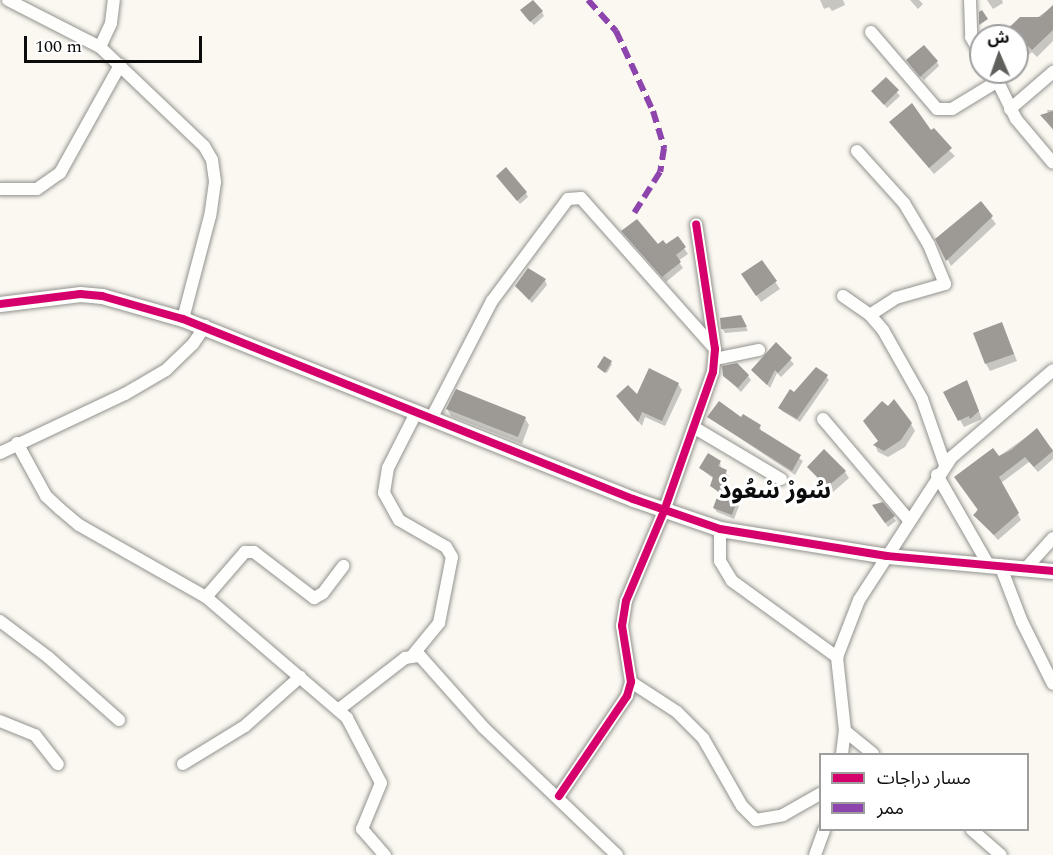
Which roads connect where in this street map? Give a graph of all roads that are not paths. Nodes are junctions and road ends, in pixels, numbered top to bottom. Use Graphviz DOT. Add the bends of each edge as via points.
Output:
graph roads {
  1 [pos="8,0"];
  2 [pos="114,0"];
  3 [pos="970,0"];
  4 [pos="971,24"];
  5 [pos="871,32"];
  6 [pos="100,47"];
  7 [pos="120,64"];
  8 [pos="1053,72"];
  9 [pos="986,84"];
  10 [pos="998,84"];
  11 [pos="1010,109"];
  12 [pos="857,151"];
  13 [pos="1053,163"];
  14 [pos="0,189"];
  15 [pos="696,224"];
  16 [pos="843,296"];
  17 [pos="0,304"];
  18 [pos="870,315"];
  19 [pos="183,319"];
  20 [pos="205,326"];
  21 [pos="759,350"];
  22 [pos="715,354"];
  23 [pos="1053,370"];
  24 [pos="416,413"];
  25 [pos="431,419"];
  26 [pos="823,419"];
  27 [pos="695,428"];
  28 [pos="17,443"];
  29 [pos="0,453"];
  30 [pos="941,470"];
  31 [pos="781,479"];
  32 [pos="664,511"];
  33 [pos="909,520"];
  34 [pos="720,529"];
  35 [pos="1053,538"];
  36 [pos="887,556"];
  37 [pos="994,564"];
  38 [pos="343,566"];
  39 [pos="1026,568"];
  40 [pos="1053,571"];
  41 [pos="206,597"];
  42 [pos="0,621"];
  43 [pos="412,656"];
  44 [pos="837,657"];
  45 [pos="300,677"];
  46 [pos="631,682"];
  47 [pos="1053,684"];
  48 [pos="338,711"];
  49 [pos="119,720"];
  50 [pos="0,722"];
  51 [pos="845,731"];
  52 [pos="842,753"];
  53 [pos="872,753"];
  54 [pos="58,764"];
  55 [pos="183,764"];
  56 [pos="819,795"];
  57 [pos="559,796"];
  58 [pos="824,831"];
  59 [pos="973,831"];
  60 [pos="385,855"];
  61 [pos="617,855"];
  62 [pos="815,855"];
  63 [pos="1001,855"];
  1 -- 6 [label="street"];
  2 -- 6 [label="street" via="111,23"];
  3 -- 4 [label="street"];
  5 -- 9 [label="street" via="938,109 952,109"];
  6 -- 7 [label="street"];
  7 -- 14 [label="street" via="60,173 37,189"];
  7 -- 19 [label="street" via="204,146 215,172 210,216"];
  8 -- 11 [label="street"];
  10 -- 11 [label="street"];
  11 -- 13 [label="street"];
  12 -- 18 [label="street" via="904,203 929,245 945,284 896,298"];
  15 -- 22 [label="street"];
  16 -- 18 [label="street"];
  17 -- 19 [label="street" via="80,294 102,296"];
  18 -- 30 [label="street" via="883,330 922,399"];
  19 -- 20 [label="street"];
  20 -- 24 [label="street"];
  20 -- 28 [label="street" via="182,357 158,375"];
  21 -- 22 [label="street"];
  22 -- 25 [label="street" via="581,198 568,199 492,301"];
  22 -- 27 [label="street"];
  23 -- 30 [label="street"];
  24 -- 25 [label="street"];
  24 -- 43 [label="street" via="388,468 384,493 399,520 446,547 452,556 439,623"];
  25 -- 32 [label="street"];
  26 -- 33 [label="street"];
  27 -- 31 [label="street"];
  27 -- 32 [label="street"];
  28 -- 29 [label="street"];
  28 -- 41 [label="street" via="46,496 79,525"];
  30 -- 33 [label="street"];
  30 -- 37 [label="street"];
  32 -- 34 [label="street"];
  32 -- 46 [label="street" via="623,615"];
  33 -- 36 [label="street"];
  34 -- 36 [label="street"];
  34 -- 44 [label="street" via="720,561 732,581"];
  35 -- 39 [label="street"];
  36 -- 37 [label="street"];
  36 -- 44 [label="street" via="859,600"];
  37 -- 39 [label="street"];
  37 -- 47 [label="street"];
  38 -- 41 [label="street" via="323,593 314,598 254,552 245,552"];
  39 -- 40 [label="street"];
  41 -- 45 [label="street"];
  42 -- 49 [label="street" via="48,657"];
  43 -- 48 [label="street"];
  43 -- 57 [label="street" via="429,663 484,728"];
  44 -- 51 [label="street"];
  45 -- 48 [label="street"];
  45 -- 55 [label="street" via="245,726"];
  46 -- 56 [label="street" via="677,712 703,738 742,806 756,820 783,815"];
  46 -- 57 [label="street" via="627,696"];
  48 -- 60 [label="street" via="347,718 379,776 381,790 363,820 362,829"];
  50 -- 54 [label="street" via="34,735"];
  51 -- 52 [label="street"];
  51 -- 53 [label="street"];
  57 -- 61 [label="street"];
  58 -- 62 [label="street"];
  59 -- 63 [label="street"];
}
